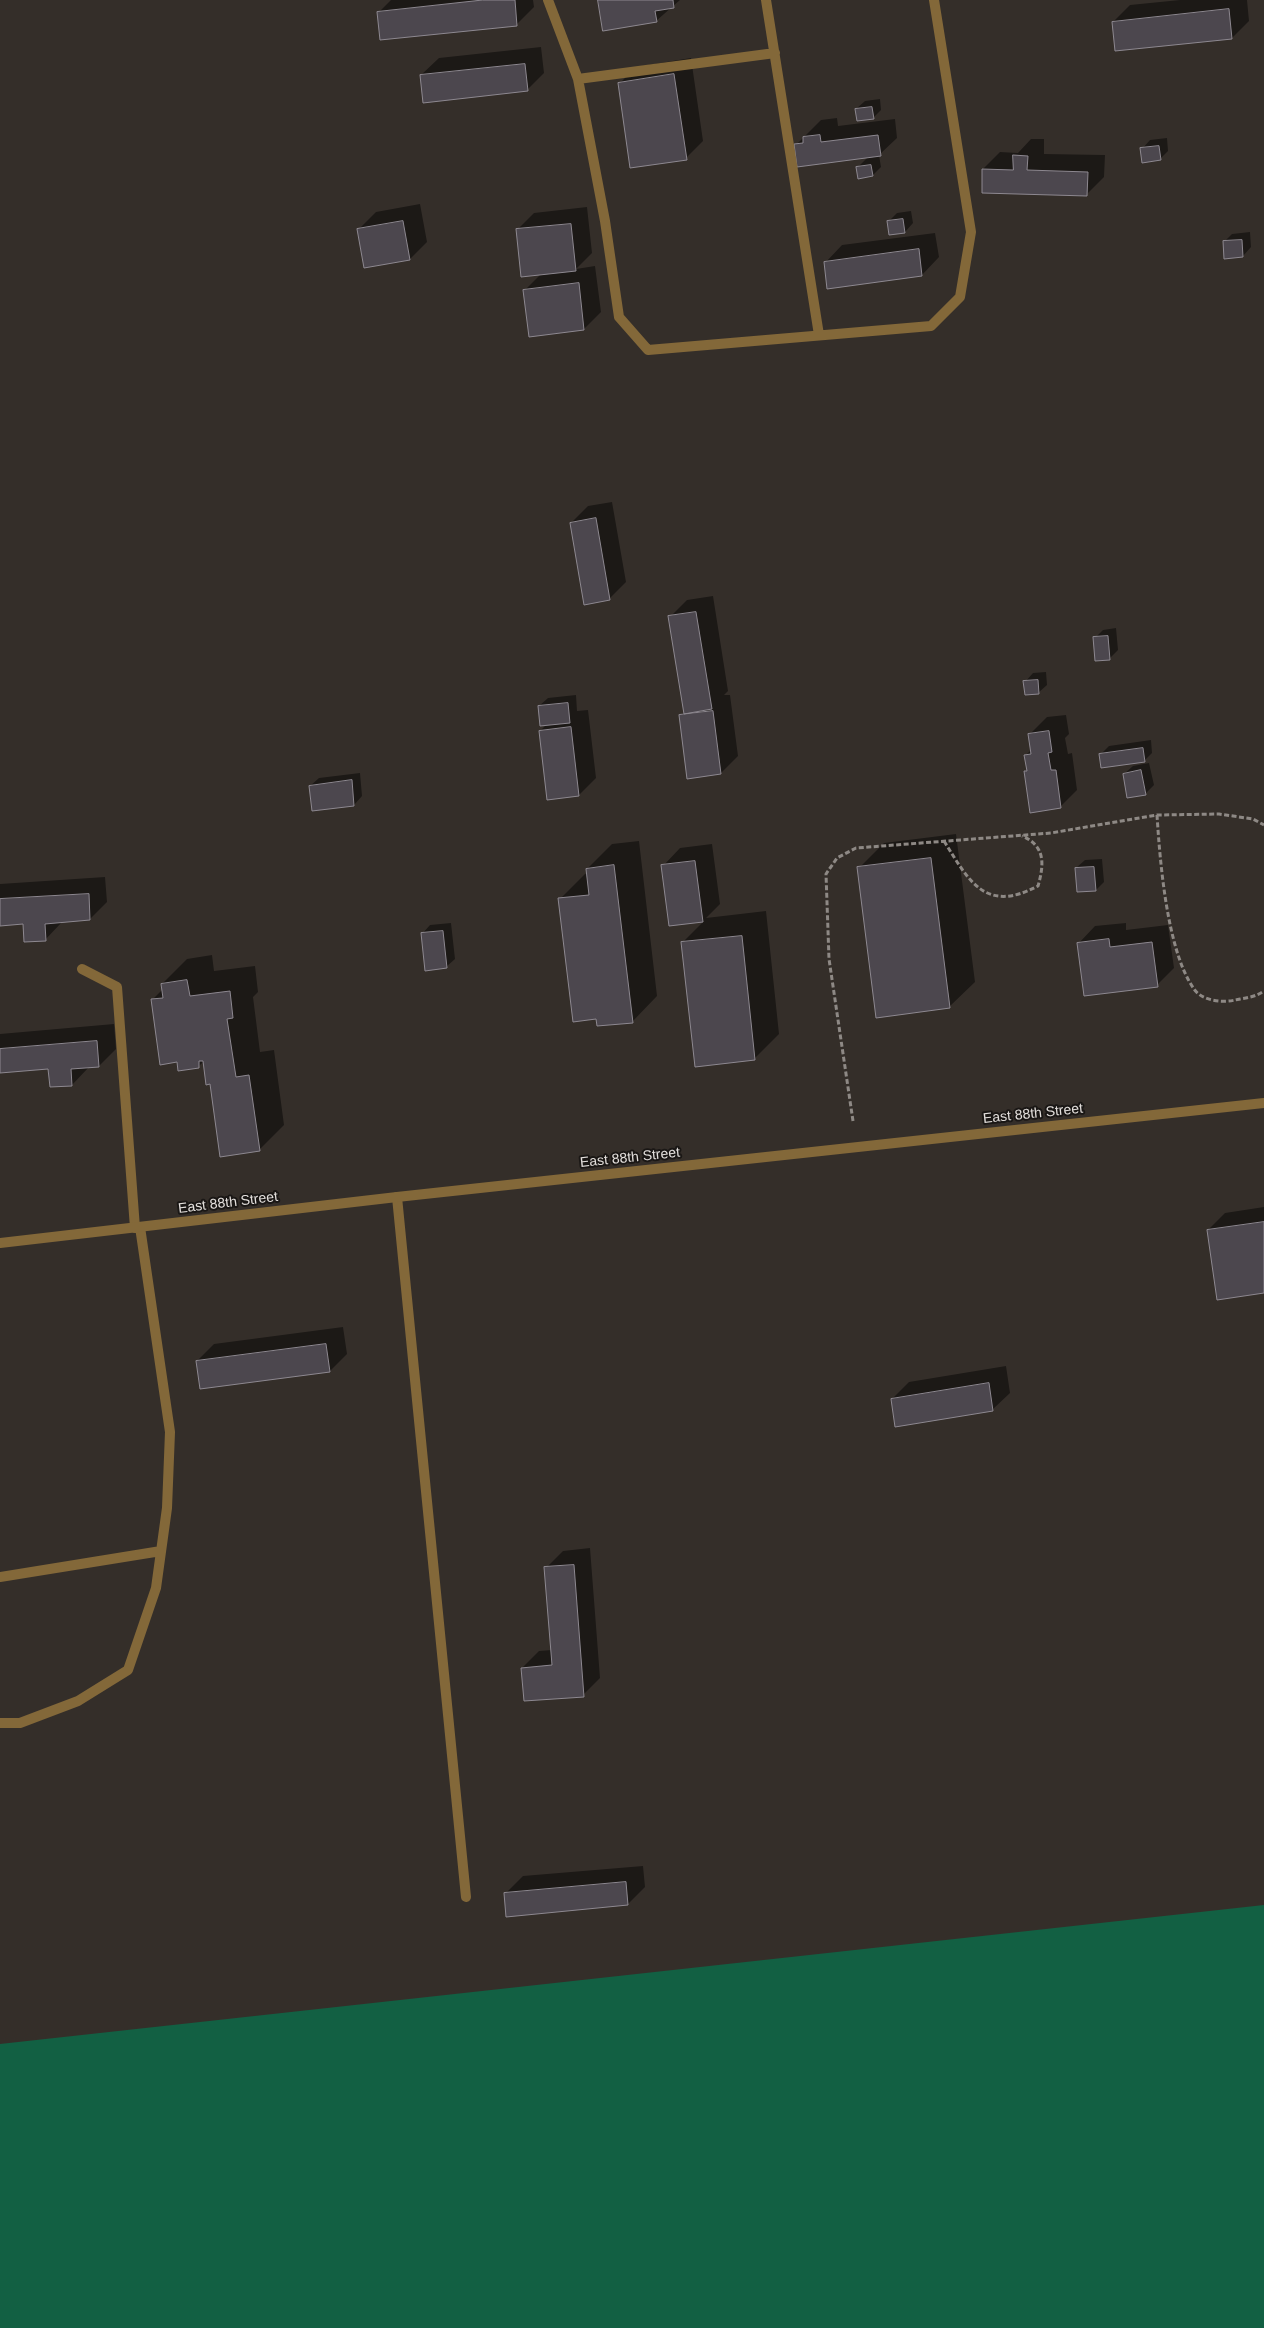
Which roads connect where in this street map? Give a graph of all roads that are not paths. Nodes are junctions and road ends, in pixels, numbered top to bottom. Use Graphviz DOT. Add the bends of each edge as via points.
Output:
graph roads {
  1 [pos="548,0"];
  2 [pos="766,0"];
  3 [pos="934,0"];
  4 [pos="775,53"];
  5 [pos="578,78"];
  6 [pos="819,335"];
  7 [pos="82,969"];
  8 [pos="1264,1102"];
  9 [pos="397,1197"];
  10 [pos="138,1227"];
  11 [pos="0,1243"];
  12 [pos="162,1551"];
  13 [pos="0,1577"];
  14 [pos="0,1723"];
  15 [pos="466,1897"];
  1 -- 5 [label="street"];
  2 -- 4 [label="street"];
  3 -- 6 [label="street" via="971,232 960,297 931,326"];
  4 -- 5 [label="street"];
  4 -- 6 [label="street"];
  5 -- 6 [label="street" via="619,317 648,350"];
  7 -- 10 [label="street" via="118,987"];
  8 -- 9 [label="street, East 88th Street"];
  9 -- 10 [label="street, East 88th Street"];
  9 -- 15 [label="street"];
  10 -- 11 [label="street, East 88th Street"];
  10 -- 12 [label="street" via="170,1432 168,1508"];
  12 -- 13 [label="street"];
  12 -- 14 [label="street" via="156,1588 128,1670 78,1702 20,1723"];
}
